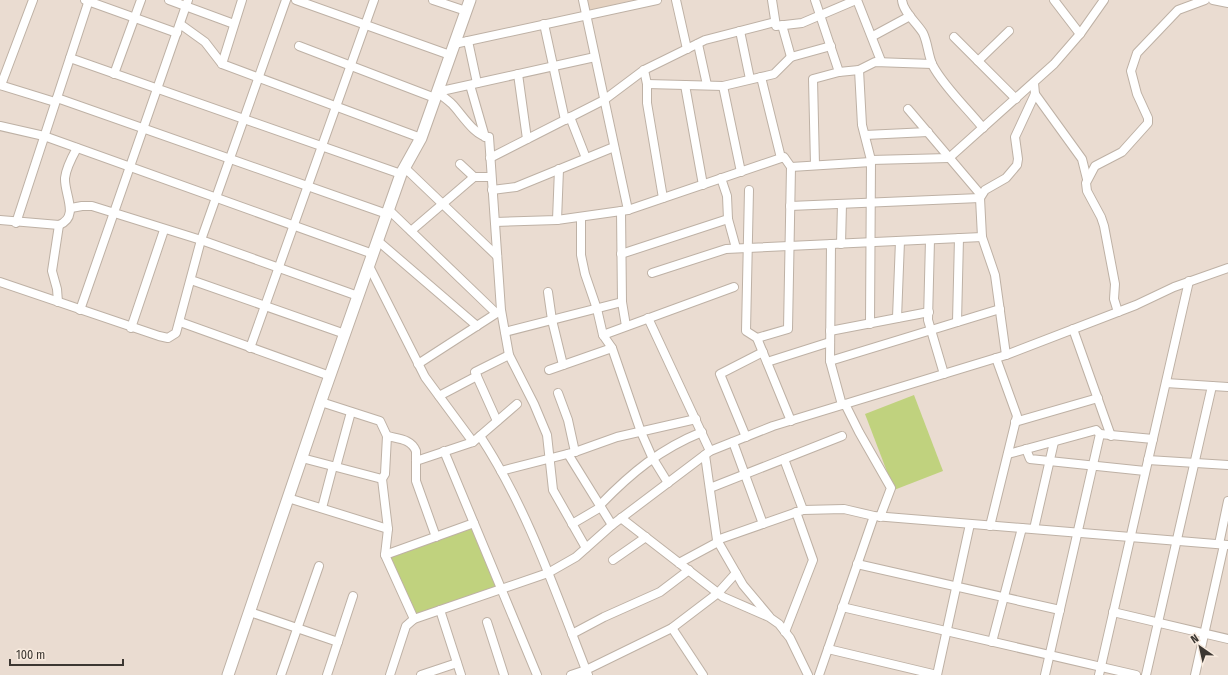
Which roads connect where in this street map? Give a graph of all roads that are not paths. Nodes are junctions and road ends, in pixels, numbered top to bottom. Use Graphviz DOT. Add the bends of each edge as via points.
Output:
graph roads {
  1 [pos="33,0"];
  2 [pos="87,0"];
  3 [pos="141,0"];
  4 [pos="169,0"];
  5 [pos="242,0"];
  6 [pos="286,0"];
  7 [pos="296,0"];
  8 [pos="374,0"];
  9 [pos="433,0"];
  10 [pos="470,0"];
  11 [pos="583,0"];
  12 [pos="657,0"];
  13 [pos="676,0"];
  14 [pos="772,0"];
  15 [pos="815,0"];
  16 [pos="856,0"];
  17 [pos="902,0"];
  18 [pos="1054,0"];
  19 [pos="1205,0"];
  20 [pos="1213,0"];
  21 [pos="1102,1"];
  22 [pos="187,3"];
  23 [pos="1228,3"];
  24 [pos="466,11"];
  25 [pos="586,15"];
  26 [pos="821,15"];
  27 [pos="910,16"];
  28 [pos="134,18"];
  29 [pos="180,24"];
  30 [pos="234,24"];
  31 [pos="365,24"];
  32 [pos="544,24"];
  33 [pos="778,24"];
  34 [pos="740,31"];
  35 [pos="1009,31"];
  36 [pos="177,33"];
  37 [pos="1080,34"];
  38 [pos="873,36"];
  39 [pos="954,38"];
  40 [pos="468,40"];
  41 [pos="698,44"];
  42 [pos="299,46"];
  43 [pos="831,46"];
  44 [pos="452,49"];
  45 [pos="687,49"];
  46 [pos="595,56"];
  47 [pos="791,57"];
  48 [pos="70,58"];
  49 [pos="881,61"];
  50 [pos="978,61"];
  51 [pos="222,64"];
  52 [pos="932,64"];
  53 [pos="350,66"];
  54 [pos="553,66"];
  55 [pos="644,70"];
  56 [pos="859,70"];
  57 [pos="838,72"];
  58 [pos="114,74"];
  59 [pos="518,74"];
  60 [pos="761,77"];
  61 [pos="258,78"];
  62 [pos="750,79"];
  63 [pos="1034,83"];
  64 [pos="474,84"];
  65 [pos="647,84"];
  66 [pos="1,85"];
  67 [pos="685,85"];
  68 [pos="707,85"];
  69 [pos="723,86"];
  70 [pos="157,88"];
  71 [pos="1036,94"];
  72 [pos="436,95"];
  73 [pos="1016,99"];
  74 [pos="56,100"];
  75 [pos="604,100"];
  76 [pos="335,107"];
  77 [pos="908,110"];
  78 [pos="244,119"];
  79 [pos="567,119"];
  80 [pos="0,126"];
  81 [pos="143,128"];
  82 [pos="983,128"];
  83 [pos="928,132"];
  84 [pos="865,135"];
  85 [pos="44,136"];
  86 [pos="485,137"];
  87 [pos="421,138"];
  88 [pos="527,139"];
  89 [pos="322,146"];
  90 [pos="614,147"];
  91 [pos="76,148"];
  92 [pos="490,158"];
  93 [pos="586,158"];
  94 [pos="781,158"];
  95 [pos="949,158"];
  96 [pos="230,159"];
  97 [pos="871,161"];
  98 [pos="460,164"];
  99 [pos="815,165"];
  100 [pos="130,167"];
  101 [pos="791,167"];
  102 [pos="559,169"];
  103 [pos="403,171"];
  104 [pos="741,172"];
  105 [pos="474,177"];
  106 [pos="491,177"];
  107 [pos="721,178"];
  108 [pos="1087,179"];
  109 [pos="702,185"];
  110 [pos="307,186"];
  111 [pos="492,190"];
  112 [pos="748,190"];
  113 [pos="981,197"];
  114 [pos="216,198"];
  115 [pos="663,198"];
  116 [pos="870,203"];
  117 [pos="443,204"];
  118 [pos="842,204"];
  119 [pos="790,206"];
  120 [pos="70,208"];
  121 [pos="624,210"];
  122 [pos="388,212"];
  123 [pos="113,214"];
  124 [pos="581,217"];
  125 [pos="728,219"];
  126 [pos="0,220"];
  127 [pos="557,220"];
  128 [pos="495,222"];
  129 [pos="16,223"];
  130 [pos="293,225"];
  131 [pos="59,226"];
  132 [pos="164,230"];
  133 [pos="411,231"];
  134 [pos="959,238"];
  135 [pos="982,238"];
  136 [pos="202,240"];
  137 [pos="378,240"];
  138 [pos="930,240"];
  139 [pos="900,241"];
  140 [pos="870,242"];
  141 [pos="831,244"];
  142 [pos="841,244"];
  143 [pos="789,246"];
  144 [pos="736,248"];
  145 [pos="748,248"];
  146 [pos="373,254"];
  147 [pos="621,254"];
  148 [pos="497,256"];
  149 [pos="369,266"];
  150 [pos="278,268"];
  151 [pos="1228,268"];
  152 [pos="652,273"];
  153 [pos="191,280"];
  154 [pos="1189,281"];
  155 [pos="0,282"];
  156 [pos="734,287"];
  157 [pos="548,292"];
  158 [pos="358,296"];
  159 [pos="58,302"];
  160 [pos="622,302"];
  161 [pos="264,306"];
  162 [pos="597,309"];
  163 [pos="1000,309"];
  164 [pos="80,310"];
  165 [pos="499,312"];
  166 [pos="929,312"];
  167 [pos="1118,312"];
  168 [pos="648,318"];
  169 [pos="898,318"];
  170 [pos="552,320"];
  171 [pos="180,322"];
  172 [pos="957,322"];
  173 [pos="870,324"];
  174 [pos="477,326"];
  175 [pos="626,326"];
  176 [pos="131,328"];
  177 [pos="1074,329"];
  178 [pos="931,330"];
  179 [pos="830,331"];
  180 [pos="505,332"];
  181 [pos="345,334"];
  182 [pos="603,335"];
  183 [pos="757,338"];
  184 [pos="830,342"];
  185 [pos="250,348"];
  186 [pos="612,348"];
  187 [pos="763,352"];
  188 [pos="509,355"];
  189 [pos="1006,355"];
  190 [pos="996,358"];
  191 [pos="830,361"];
  192 [pos="767,362"];
  193 [pos="418,364"];
  194 [pos="564,365"];
  195 [pos="549,370"];
  196 [pos="944,374"];
  197 [pos="330,376"];
  198 [pos="477,376"];
  199 [pos="1166,383"];
  200 [pos="1212,386"];
  201 [pos="1228,387"];
  202 [pos="558,392"];
  203 [pos="439,396"];
  204 [pos="1098,398"];
  205 [pos="321,402"];
  206 [pos="517,404"];
  207 [pos="843,405"];
  208 [pos="350,412"];
  209 [pos="696,419"];
  210 [pos="497,421"];
  211 [pos="791,421"];
  212 [pos="1015,422"];
  213 [pos="641,432"];
  214 [pos="702,432"];
  215 [pos="1100,434"];
  216 [pos="387,436"];
  217 [pos="480,436"];
  218 [pos="842,436"];
  219 [pos="1111,436"];
  220 [pos="746,437"];
  221 [pos="1153,439"];
  222 [pos="473,442"];
  223 [pos="733,442"];
  224 [pos="1054,442"];
  225 [pos="1026,449"];
  226 [pos="444,452"];
  227 [pos="572,453"];
  228 [pos="707,453"];
  229 [pos="1008,454"];
  230 [pos="652,457"];
  231 [pos="302,458"];
  232 [pos="549,459"];
  233 [pos="784,459"];
  234 [pos="1148,460"];
  235 [pos="416,461"];
  236 [pos="1049,461"];
  237 [pos="1194,463"];
  238 [pos="1228,465"];
  239 [pos="1093,466"];
  240 [pos="334,467"];
  241 [pos="501,471"];
  242 [pos="1146,471"];
  243 [pos="745,475"];
  244 [pos="382,479"];
  245 [pos="668,483"];
  246 [pos="710,488"];
  247 [pos="288,498"];
  248 [pos="1228,501"];
  249 [pos="600,506"];
  250 [pos="322,508"];
  251 [pos="800,511"];
  252 [pos="877,516"];
  253 [pos="622,518"];
  254 [pos="474,523"];
  255 [pos="572,524"];
  256 [pos="763,524"];
  257 [pos="970,524"];
  258 [pos="612,525"];
  259 [pos="990,526"];
  260 [pos="1022,528"];
  261 [pos="388,529"];
  262 [pos="1034,529"];
  263 [pos="1078,533"];
  264 [pos="436,536"];
  265 [pos="646,537"];
  266 [pos="1130,537"];
  267 [pos="717,541"];
  268 [pos="1177,541"];
  269 [pos="1224,545"];
  270 [pos="586,548"];
  271 [pos="385,555"];
  272 [pos="613,560"];
  273 [pos="679,562"];
  274 [pos="857,564"];
  275 [pos="319,566"];
  276 [pos="689,570"];
  277 [pos="548,573"];
  278 [pos="736,573"];
  279 [pos="956,586"];
  280 [pos="502,589"];
  281 [pos="718,593"];
  282 [pos="353,596"];
  283 [pos="1004,597"];
  284 [pos="842,607"];
  285 [pos="440,610"];
  286 [pos="1060,610"];
  287 [pos="250,612"];
  288 [pos="1113,612"];
  289 [pos="769,617"];
  290 [pos="414,619"];
  291 [pos="487,622"];
  292 [pos="1158,622"];
  293 [pos="297,628"];
  294 [pos="672,628"];
  295 [pos="946,631"];
  296 [pos="786,632"];
  297 [pos="1204,633"];
  298 [pos="572,634"];
  299 [pos="1228,639"];
  300 [pos="338,642"];
  301 [pos="992,642"];
  302 [pos="828,649"];
  303 [pos="1050,655"];
  304 [pos="457,663"];
  305 [pos="1100,671"];
  306 [pos="587,673"];
  307 [pos="228,675"];
  308 [pos="281,675"];
  309 [pos="327,675"];
  310 [pos="390,675"];
  311 [pos="421,675"];
  312 [pos="461,675"];
  313 [pos="504,675"];
  314 [pos="537,675"];
  315 [pos="571,675"];
  316 [pos="702,675"];
  317 [pos="808,675"];
  318 [pos="819,675"];
  319 [pos="937,675"];
  320 [pos="1045,675"];
  321 [pos="1136,675"];
  322 [pos="1146,675"];
  323 [pos="1195,675"];
  1 -- 66 [label="street"];
  2 -- 28 [label="street"];
  2 -- 48 [label="street"];
  3 -- 28 [label="street"];
  4 -- 22 [label="street"];
  5 -- 30 [label="street"];
  6 -- 61 [label="street"];
  7 -- 31 [label="street"];
  8 -- 31 [label="street"];
  9 -- 24 [label="street"];
  10 -- 24 [label="street"];
  11 -- 25 [label="street"];
  12 -- 25 [label="street"];
  13 -- 45 [label="street"];
  14 -- 33 [label="street"];
  15 -- 26 [label="street"];
  16 -- 26 [label="street"];
  16 -- 38 [label="street"];
  17 -- 27 [label="street"];
  18 -- 37 [label="street"];
  19 -- 108 [label="street" via="1178,10 1140,49 1131,71 1148,123 1122,152 1098,163"];
  20 -- 23 [label="street"];
  21 -- 37 [label="street"];
  22 -- 29 [label="street"];
  22 -- 30 [label="street"];
  24 -- 44 [label="street"];
  25 -- 32 [label="street"];
  25 -- 46 [label="street"];
  26 -- 33 [label="street" via="802,23"];
  26 -- 43 [label="street"];
  27 -- 38 [label="street"];
  27 -- 52 [label="street" via="923,33"];
  28 -- 36 [label="street"];
  28 -- 58 [label="street"];
  29 -- 36 [label="street"];
  29 -- 51 [label="street" via="205,42"];
  30 -- 51 [label="street"];
  31 -- 44 [label="street"];
  31 -- 53 [label="street"];
  32 -- 40 [label="street"];
  32 -- 54 [label="street"];
  33 -- 34 [label="street"];
  33 -- 47 [label="street"];
  34 -- 41 [label="street"];
  34 -- 62 [label="street"];
  35 -- 50 [label="street"];
  36 -- 70 [label="street"];
  37 -- 63 [label="street"];
  38 -- 49 [label="street"];
  39 -- 50 [label="street"];
  40 -- 44 [label="street"];
  40 -- 64 [label="street"];
  41 -- 45 [label="street"];
  41 -- 68 [label="street"];
  42 -- 53 [label="street"];
  43 -- 47 [label="street"];
  43 -- 57 [label="street"];
  44 -- 72 [label="street"];
  45 -- 55 [label="street"];
  46 -- 54 [label="street"];
  46 -- 75 [label="street"];
  47 -- 60 [label="street" via="774,74"];
  48 -- 58 [label="street"];
  48 -- 74 [label="street"];
  49 -- 52 [label="street"];
  49 -- 56 [label="street"];
  50 -- 73 [label="street"];
  51 -- 61 [label="street"];
  52 -- 82 [label="street"];
  53 -- 72 [label="street"];
  53 -- 76 [label="street"];
  54 -- 59 [label="street"];
  54 -- 79 [label="street"];
  55 -- 65 [label="street"];
  55 -- 75 [label="street"];
  56 -- 57 [label="street"];
  56 -- 84 [label="street" via="862,125"];
  57 -- 99 [label="street" via="813,79"];
  58 -- 70 [label="street"];
  59 -- 64 [label="street"];
  59 -- 88 [label="street"];
  60 -- 62 [label="street"];
  60 -- 94 [label="street"];
  61 -- 76 [label="street"];
  61 -- 78 [label="street"];
  62 -- 69 [label="street"];
  63 -- 71 [label="street"];
  63 -- 73 [label="street"];
  64 -- 72 [label="street"];
  64 -- 86 [label="street"];
  65 -- 67 [label="street"];
  65 -- 115 [label="street" via="647,103"];
  66 -- 74 [label="street"];
  67 -- 68 [label="street"];
  67 -- 109 [label="street"];
  68 -- 69 [label="street"];
  69 -- 104 [label="street"];
  70 -- 78 [label="street"];
  70 -- 81 [label="street"];
  71 -- 108 [label="street" via="1082,159"];
  71 -- 113 [label="street" via="1015,137 1017,165 1006,178 985,190"];
  72 -- 86 [label="street" via="452,104 472,128"];
  72 -- 87 [label="street"];
  73 -- 82 [label="street"];
  74 -- 81 [label="street"];
  74 -- 85 [label="street"];
  75 -- 79 [label="street"];
  75 -- 90 [label="street"];
  76 -- 87 [label="street"];
  76 -- 89 [label="street"];
  77 -- 83 [label="street"];
  78 -- 89 [label="street"];
  78 -- 96 [label="street"];
  79 -- 88 [label="street"];
  79 -- 93 [label="street"];
  80 -- 85 [label="street"];
  81 -- 96 [label="street"];
  81 -- 100 [label="street"];
  82 -- 95 [label="street"];
  83 -- 84 [label="street"];
  83 -- 95 [label="street"];
  84 -- 97 [label="street"];
  85 -- 91 [label="street"];
  85 -- 129 [label="street"];
  86 -- 92 [label="street" via="489,137"];
  87 -- 103 [label="street"];
  88 -- 92 [label="street"];
  89 -- 103 [label="street"];
  89 -- 110 [label="street"];
  90 -- 93 [label="street"];
  90 -- 121 [label="street"];
  91 -- 100 [label="street"];
  91 -- 120 [label="street" via="65,176"];
  92 -- 106 [label="street"];
  93 -- 102 [label="street"];
  94 -- 101 [label="street" via="784,157"];
  94 -- 104 [label="street"];
  95 -- 97 [label="street"];
  95 -- 113 [label="street"];
  96 -- 110 [label="street"];
  96 -- 114 [label="street"];
  97 -- 99 [label="street"];
  97 -- 116 [label="street"];
  98 -- 105 [label="street"];
  99 -- 101 [label="street"];
  100 -- 114 [label="street"];
  100 -- 123 [label="street"];
  101 -- 119 [label="street"];
  102 -- 111 [label="street" via="516,187"];
  102 -- 127 [label="street"];
  103 -- 117 [label="street"];
  103 -- 122 [label="street"];
  104 -- 107 [label="street"];
  105 -- 106 [label="street"];
  105 -- 117 [label="street"];
  106 -- 111 [label="street"];
  107 -- 109 [label="street"];
  107 -- 125 [label="street" via="727,196"];
  108 -- 167 [label="street" via="1087,191 1104,226"];
  109 -- 115 [label="street"];
  110 -- 122 [label="street"];
  110 -- 130 [label="street"];
  111 -- 128 [label="street"];
  112 -- 145 [label="street"];
  113 -- 116 [label="street"];
  113 -- 135 [label="street"];
  114 -- 130 [label="street"];
  114 -- 136 [label="street"];
  115 -- 121 [label="street"];
  116 -- 118 [label="street"];
  116 -- 140 [label="street"];
  117 -- 133 [label="street"];
  117 -- 148 [label="street"];
  118 -- 119 [label="street"];
  118 -- 142 [label="street"];
  119 -- 143 [label="street"];
  120 -- 123 [label="street" via="92,206"];
  120 -- 131 [label="street" via="70,217 66,223"];
  121 -- 124 [label="street"];
  121 -- 147 [label="street"];
  122 -- 133 [label="street"];
  122 -- 137 [label="street"];
  123 -- 132 [label="street"];
  123 -- 164 [label="street"];
  124 -- 127 [label="street"];
  124 -- 162 [label="street" via="581,255"];
  125 -- 144 [label="street"];
  125 -- 147 [label="street"];
  126 -- 129 [label="street"];
  127 -- 128 [label="street"];
  128 -- 148 [label="street"];
  129 -- 131 [label="street"];
  130 -- 146 [label="street"];
  130 -- 150 [label="street"];
  131 -- 159 [label="street" via="52,272"];
  132 -- 136 [label="street"];
  132 -- 176 [label="street"];
  133 -- 165 [label="street"];
  134 -- 135 [label="street"];
  134 -- 138 [label="street"];
  134 -- 172 [label="street"];
  135 -- 163 [label="street" via="995,275"];
  136 -- 150 [label="street"];
  136 -- 153 [label="street"];
  137 -- 146 [label="street"];
  137 -- 174 [label="street"];
  138 -- 139 [label="street"];
  138 -- 166 [label="street"];
  139 -- 140 [label="street"];
  139 -- 169 [label="street"];
  140 -- 142 [label="street"];
  140 -- 173 [label="street"];
  141 -- 142 [label="street"];
  141 -- 143 [label="street"];
  141 -- 179 [label="street"];
  143 -- 145 [label="street"];
  143 -- 183 [label="street" via="788,330"];
  144 -- 145 [label="street"];
  144 -- 152 [label="street"];
  145 -- 183 [label="street" via="746,332"];
  146 -- 149 [label="street"];
  147 -- 160 [label="street"];
  148 -- 165 [label="street"];
  149 -- 158 [label="street"];
  149 -- 193 [label="street"];
  150 -- 158 [label="street"];
  150 -- 161 [label="street"];
  151 -- 154 [label="street"];
  153 -- 161 [label="street"];
  153 -- 171 [label="street"];
  154 -- 167 [label="street"];
  154 -- 199 [label="street"];
  155 -- 159 [label="street"];
  156 -- 168 [label="street"];
  157 -- 170 [label="street"];
  158 -- 181 [label="street"];
  159 -- 164 [label="street"];
  160 -- 162 [label="street"];
  160 -- 175 [label="street"];
  161 -- 181 [label="street"];
  161 -- 185 [label="street"];
  162 -- 170 [label="street"];
  162 -- 182 [label="street"];
  163 -- 172 [label="street"];
  163 -- 189 [label="street"];
  164 -- 176 [label="street"];
  165 -- 174 [label="street"];
  165 -- 180 [label="street"];
  166 -- 169 [label="street"];
  166 -- 178 [label="street"];
  167 -- 177 [label="street"];
  168 -- 175 [label="street"];
  168 -- 209 [label="street"];
  169 -- 173 [label="street"];
  170 -- 180 [label="street"];
  170 -- 194 [label="street"];
  171 -- 176 [label="street" via="176,333 168,338"];
  171 -- 185 [label="street"];
  172 -- 178 [label="street"];
  173 -- 179 [label="street"];
  174 -- 193 [label="street"];
  175 -- 182 [label="street"];
  177 -- 189 [label="street"];
  177 -- 204 [label="street"];
  178 -- 191 [label="street"];
  178 -- 196 [label="street"];
  179 -- 184 [label="street"];
  180 -- 188 [label="street"];
  181 -- 197 [label="street"];
  182 -- 186 [label="street"];
  183 -- 187 [label="street"];
  184 -- 191 [label="street"];
  184 -- 192 [label="street"];
  185 -- 197 [label="street"];
  186 -- 194 [label="street"];
  186 -- 213 [label="street"];
  187 -- 192 [label="street"];
  187 -- 220 [label="street" via="720,374"];
  188 -- 198 [label="street" via="475,372"];
  188 -- 232 [label="street" via="547,435"];
  189 -- 190 [label="street"];
  190 -- 196 [label="street"];
  190 -- 212 [label="street" via="1017,416"];
  191 -- 207 [label="street"];
  192 -- 211 [label="street"];
  193 -- 203 [label="street"];
  194 -- 195 [label="street"];
  196 -- 207 [label="street"];
  197 -- 205 [label="street"];
  198 -- 203 [label="street"];
  198 -- 210 [label="street"];
  199 -- 200 [label="street"];
  199 -- 221 [label="street"];
  200 -- 201 [label="street"];
  200 -- 237 [label="street"];
  202 -- 227 [label="street" via="568,420"];
  203 -- 222 [label="street"];
  204 -- 212 [label="street"];
  204 -- 219 [label="street"];
  205 -- 208 [label="street"];
  205 -- 231 [label="street"];
  206 -- 210 [label="street"];
  207 -- 211 [label="street"];
  207 -- 252 [label="street" via="891,488"];
  208 -- 216 [label="street" via="380,421"];
  208 -- 240 [label="street"];
  209 -- 213 [label="street"];
  209 -- 214 [label="street"];
  210 -- 217 [label="street"];
  211 -- 220 [label="street"];
  212 -- 229 [label="street"];
  213 -- 227 [label="street" via="617,437"];
  213 -- 230 [label="street"];
  214 -- 228 [label="street"];
  214 -- 230 [label="street"];
  215 -- 219 [label="street"];
  215 -- 224 [label="street" via="1096,430"];
  215 -- 239 [label="street"];
  216 -- 235 [label="street" via="411,443 416,451"];
  216 -- 244 [label="street" via="385,474"];
  217 -- 222 [label="street"];
  217 -- 241 [label="street"];
  218 -- 233 [label="street"];
  219 -- 221 [label="street"];
  220 -- 223 [label="street"];
  221 -- 234 [label="street"];
  222 -- 226 [label="street"];
  223 -- 228 [label="street"];
  223 -- 243 [label="street"];
  224 -- 225 [label="street"];
  224 -- 236 [label="street"];
  225 -- 229 [label="street"];
  225 -- 236 [label="street" via="1030,459"];
  226 -- 235 [label="street"];
  226 -- 254 [label="street"];
  227 -- 232 [label="street"];
  227 -- 249 [label="street"];
  228 -- 245 [label="street"];
  228 -- 246 [label="street"];
  229 -- 259 [label="street"];
  230 -- 245 [label="street"];
  230 -- 249 [label="street" via="619,485"];
  231 -- 240 [label="street"];
  231 -- 247 [label="street"];
  232 -- 241 [label="street"];
  232 -- 255 [label="street" via="553,490"];
  233 -- 243 [label="street"];
  233 -- 251 [label="street"];
  234 -- 237 [label="street"];
  234 -- 242 [label="street"];
  235 -- 264 [label="street" via="416,481"];
  236 -- 239 [label="street"];
  236 -- 262 [label="street"];
  237 -- 238 [label="street"];
  237 -- 268 [label="street"];
  239 -- 242 [label="street"];
  239 -- 263 [label="street"];
  240 -- 244 [label="street"];
  240 -- 250 [label="street"];
  241 -- 277 [label="street" via="525,517"];
  242 -- 266 [label="street"];
  243 -- 246 [label="street"];
  243 -- 256 [label="street"];
  244 -- 261 [label="street"];
  245 -- 253 [label="street"];
  246 -- 267 [label="street"];
  247 -- 250 [label="street"];
  247 -- 287 [label="street"];
  248 -- 269 [label="street"];
  249 -- 255 [label="street"];
  249 -- 258 [label="street"];
  250 -- 261 [label="street"];
  251 -- 252 [label="street" via="844,509"];
  251 -- 256 [label="street"];
  251 -- 296 [label="street" via="813,560"];
  252 -- 257 [label="street"];
  252 -- 274 [label="street"];
  253 -- 258 [label="street"];
  253 -- 265 [label="street"];
  254 -- 264 [label="street"];
  254 -- 280 [label="street"];
  255 -- 270 [label="street"];
  256 -- 267 [label="street"];
  257 -- 259 [label="street"];
  257 -- 279 [label="street"];
  258 -- 270 [label="street"];
  259 -- 260 [label="street"];
  260 -- 262 [label="street"];
  260 -- 283 [label="street"];
  261 -- 271 [label="street"];
  262 -- 263 [label="street"];
  263 -- 266 [label="street"];
  263 -- 286 [label="street"];
  264 -- 271 [label="street"];
  265 -- 272 [label="street"];
  265 -- 273 [label="street"];
  266 -- 268 [label="street"];
  266 -- 288 [label="street"];
  267 -- 273 [label="street"];
  267 -- 278 [label="street"];
  268 -- 269 [label="street"];
  268 -- 292 [label="street"];
  269 -- 297 [label="street"];
  270 -- 277 [label="street" via="576,557"];
  271 -- 290 [label="street"];
  273 -- 276 [label="street"];
  274 -- 279 [label="street"];
  274 -- 284 [label="street"];
  275 -- 293 [label="street"];
  276 -- 281 [label="street"];
  276 -- 298 [label="street" via="660,592"];
  277 -- 280 [label="street"];
  277 -- 298 [label="street"];
  278 -- 281 [label="street"];
  278 -- 289 [label="street"];
  279 -- 283 [label="street"];
  279 -- 295 [label="street"];
  280 -- 285 [label="street"];
  280 -- 314 [label="street"];
  281 -- 289 [label="street"];
  281 -- 294 [label="street"];
  282 -- 300 [label="street"];
  283 -- 286 [label="street"];
  283 -- 301 [label="street"];
  284 -- 295 [label="street"];
  284 -- 302 [label="street"];
  285 -- 290 [label="street"];
  285 -- 304 [label="street"];
  286 -- 303 [label="street"];
  287 -- 293 [label="street"];
  287 -- 307 [label="street"];
  288 -- 292 [label="street"];
  288 -- 305 [label="street"];
  289 -- 296 [label="street"];
  290 -- 310 [label="street" via="406,626"];
  291 -- 313 [label="street"];
  292 -- 297 [label="street"];
  292 -- 322 [label="street"];
  293 -- 300 [label="street"];
  293 -- 308 [label="street"];
  294 -- 306 [label="street"];
  294 -- 316 [label="street"];
  295 -- 301 [label="street"];
  295 -- 319 [label="street"];
  296 -- 317 [label="street"];
  297 -- 299 [label="street"];
  297 -- 323 [label="street"];
  298 -- 306 [label="street"];
  300 -- 309 [label="street"];
  301 -- 303 [label="street"];
  302 -- 318 [label="street"];
  302 -- 319 [label="street"];
  303 -- 305 [label="street"];
  303 -- 320 [label="street"];
  304 -- 311 [label="street"];
  304 -- 312 [label="street"];
  305 -- 321 [label="street"];
  306 -- 315 [label="street"];
}
